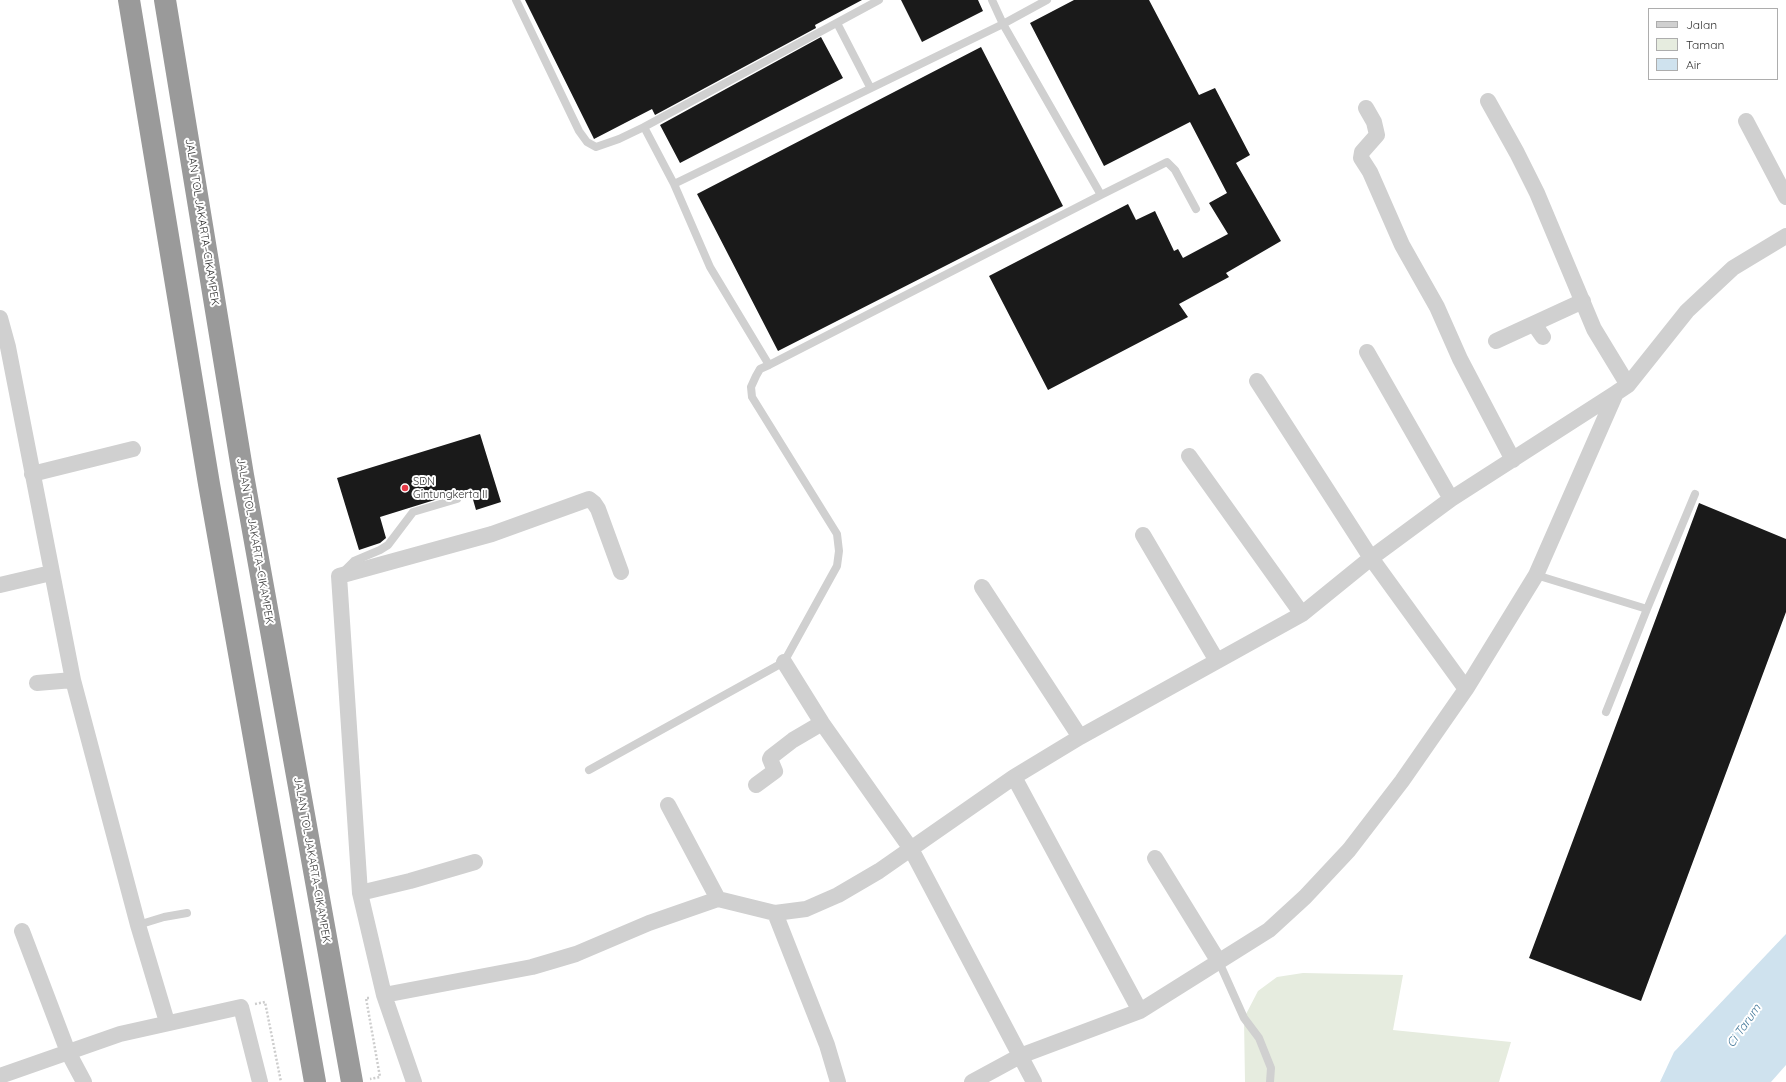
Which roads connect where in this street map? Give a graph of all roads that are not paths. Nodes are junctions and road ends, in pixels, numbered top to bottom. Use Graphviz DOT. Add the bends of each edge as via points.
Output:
graph roads {
  1 [pos="129,0"];
  2 [pos="165,0"];
  3 [pos="516,0"];
  4 [pos="879,0"];
  5 [pos="992,0"];
  6 [pos="1047,0"];
  7 [pos="837,22"];
  8 [pos="1003,24"];
  9 [pos="870,87"];
  10 [pos="1488,101"];
  11 [pos="1366,108"];
  12 [pos="1746,121"];
  13 [pos="644,127"];
  14 [pos="674,184"];
  15 [pos="1101,194"];
  16 [pos="1786,197"];
  17 [pos="1196,209"];
  18 [pos="1786,236"];
  19 [pos="1584,302"];
  20 [pos="0,318"];
  21 [pos="1534,324"];
  22 [pos="1543,337"];
  23 [pos="1496,341"];
  24 [pos="4,348"];
  25 [pos="1367,352"];
  26 [pos="769,365"];
  27 [pos="1257,381"];
  28 [pos="1622,389"];
  29 [pos="133,449"];
  30 [pos="1189,456"];
  31 [pos="1513,460"];
  32 [pos="32,474"];
  33 [pos="1695,494"];
  34 [pos="457,499"];
  35 [pos="1451,499"];
  36 [pos="1143,535"];
  37 [pos="1371,558"];
  38 [pos="621,572"];
  39 [pos="51,573"];
  40 [pos="1536,575"];
  41 [pos="339,576"];
  42 [pos="0,584"];
  43 [pos="982,587"];
  44 [pos="1647,609"];
  45 [pos="1302,614"];
  46 [pos="1217,661"];
  47 [pos="784,662"];
  48 [pos="73,680"];
  49 [pos="37,683"];
  50 [pos="1466,689"];
  51 [pos="1606,712"];
  52 [pos="822,723"];
  53 [pos="1080,737"];
  54 [pos="589,770"];
  55 [pos="1014,777"];
  56 [pos="756,785"];
  57 [pos="668,805"];
  58 [pos="911,849"];
  59 [pos="1155,858"];
  60 [pos="475,862"];
  61 [pos="360,893"];
  62 [pos="718,899"];
  63 [pos="188,913"];
  64 [pos="775,913"];
  65 [pos="138,925"];
  66 [pos="22,931"];
  67 [pos="1219,962"];
  68 [pos="384,995"];
  69 [pos="1140,1010"];
  70 [pos="167,1022"];
  71 [pos="68,1052"];
  72 [pos="1020,1056"];
  73 [pos="0,1076"];
  74 [pos="84,1082"];
  75 [pos="260,1082"];
  76 [pos="315,1082"];
  77 [pos="352,1082"];
  78 [pos="414,1082"];
  79 [pos="838,1082"];
  80 [pos="972,1082"];
  81 [pos="1034,1082"];
  82 [pos="1270,1082"];
  1 -- 76 [label="highway" via="209,484"];
  2 -- 77 [label="highway, JALAN TOL JAKARTA–CIKAMPEK" via="243,474"];
  3 -- 13 [label="lane" via="579,132 587,142 596,146"];
  4 -- 7 [label="lane"];
  5 -- 8 [label="lane"];
  6 -- 8 [label="lane"];
  7 -- 9 [label="lane"];
  7 -- 13 [label="lane"];
  8 -- 9 [label="lane"];
  8 -- 15 [label="lane"];
  9 -- 14 [label="lane"];
  10 -- 19 [label="street" via="1537,193"];
  11 -- 31 [label="street" via="1374,122 1377,135 1362,152 1361,158 1370,172 1402,245 1437,307 1460,359"];
  12 -- 16 [label="street"];
  13 -- 14 [label="lane"];
  14 -- 26 [label="lane" via="710,267"];
  15 -- 17 [label="lane" via="1167,162 1175,170"];
  15 -- 26 [label="lane"];
  18 -- 28 [label="street" via="1733,268 1687,311"];
  19 -- 21 [label="street"];
  19 -- 28 [label="street"];
  20 -- 24 [label="street"];
  21 -- 22 [label="street"];
  21 -- 23 [label="street"];
  24 -- 32 [label="street"];
  25 -- 35 [label="street"];
  26 -- 47 [label="lane" via="760,369 756,376 751,387 752,397 837,534 839,551 837,566"];
  27 -- 37 [label="street"];
  28 -- 31 [label="street"];
  28 -- 40 [label="street"];
  29 -- 32 [label="street"];
  30 -- 45 [label="street"];
  31 -- 35 [label="street"];
  32 -- 39 [label="street"];
  33 -- 44 [label="lane"];
  34 -- 41 [label="lane" via="413,512 388,545 354,561"];
  35 -- 37 [label="street"];
  36 -- 46 [label="street"];
  37 -- 45 [label="street"];
  37 -- 50 [label="street"];
  38 -- 41 [label="street" via="598,509 589,499 492,534"];
  39 -- 42 [label="street"];
  39 -- 48 [label="street"];
  40 -- 44 [label="lane"];
  40 -- 50 [label="street"];
  41 -- 61 [label="street"];
  43 -- 53 [label="street"];
  44 -- 51 [label="lane"];
  45 -- 46 [label="street"];
  46 -- 53 [label="street"];
  47 -- 52 [label="street"];
  47 -- 54 [label="lane"];
  48 -- 49 [label="street"];
  48 -- 65 [label="street"];
  50 -- 67 [label="street" via="1402,781 1349,850 1305,898 1269,930"];
  52 -- 56 [label="street" via="771,757 775,771"];
  52 -- 58 [label="street"];
  53 -- 55 [label="street"];
  55 -- 58 [label="street"];
  55 -- 69 [label="street"];
  57 -- 62 [label="street"];
  58 -- 64 [label="street" via="838,895 806,908"];
  58 -- 72 [label="street"];
  59 -- 67 [label="street"];
  60 -- 61 [label="street"];
  61 -- 68 [label="street"];
  62 -- 64 [label="street"];
  62 -- 68 [label="street" via="649,923 576,954 532,967"];
  63 -- 65 [label="lane"];
  64 -- 79 [label="street" via="827,1045"];
  65 -- 70 [label="street"];
  66 -- 71 [label="street"];
  67 -- 69 [label="street"];
  67 -- 82 [label="lane" via="1244,1018 1259,1038 1271,1068"];
  68 -- 78 [label="street"];
  69 -- 72 [label="street"];
  70 -- 71 [label="street" via="120,1034"];
  70 -- 75 [label="street" via="241,1007"];
  71 -- 73 [label="street"];
  71 -- 74 [label="street"];
  72 -- 80 [label="street"];
  72 -- 81 [label="street"];
}
